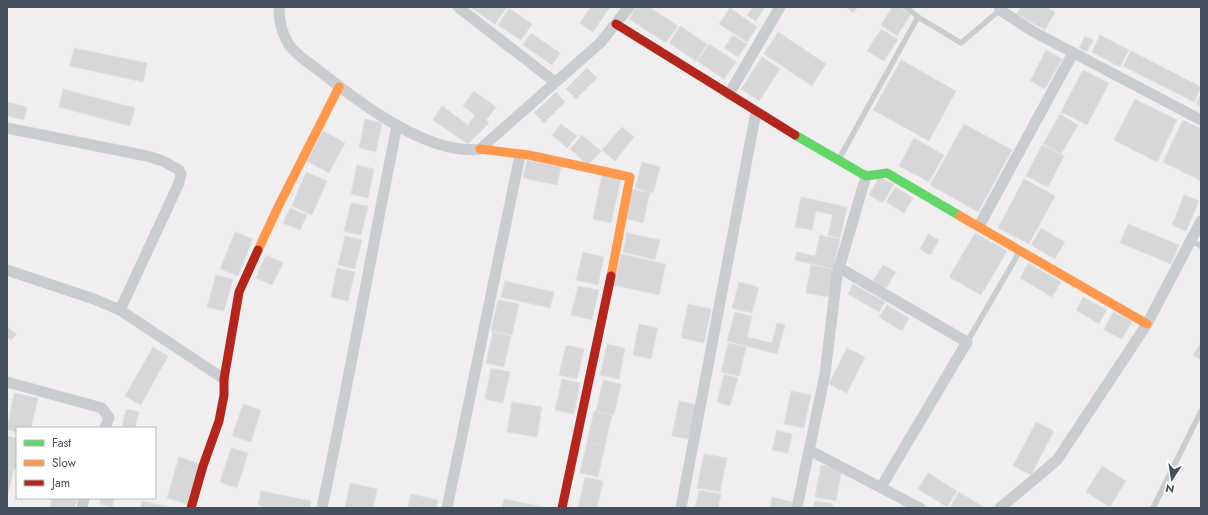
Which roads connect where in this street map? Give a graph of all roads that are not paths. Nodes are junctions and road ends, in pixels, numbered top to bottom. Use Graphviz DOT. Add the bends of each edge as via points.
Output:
graph roads {
  1 [pos="279,7"];
  2 [pos="458,7"];
  3 [pos="629,7"];
  4 [pos="780,7"];
  5 [pos="906,7"];
  6 [pos="1001,9"];
  7 [pos="918,17"];
  8 [pos="616,24"];
  9 [pos="1072,53"];
  10 [pos="555,82"];
  11 [pos="339,87"];
  12 [pos="729,94"];
  13 [pos="756,112"];
  14 [pos="1201,120"];
  15 [pos="397,126"];
  16 [pos="7,128"];
  17 [pos="480,149"];
  18 [pos="520,155"];
  19 [pos="839,160"];
  20 [pos="866,176"];
  21 [pos="1201,221"];
  22 [pos="979,226"];
  23 [pos="1196,244"];
  24 [pos="1020,250"];
  25 [pos="838,267"];
  26 [pos="7,270"];
  27 [pos="120,310"];
  28 [pos="1147,324"];
  29 [pos="967,342"];
  30 [pos="224,379"];
  31 [pos="7,382"];
  32 [pos="1201,411"];
  33 [pos="105,427"];
  34 [pos="809,450"];
  35 [pos="881,487"];
  36 [pos="191,508"];
  37 [pos="322,508"];
  38 [pos="447,508"];
  39 [pos="562,508"];
  40 [pos="681,508"];
  41 [pos="797,508"];
  42 [pos="920,508"];
  43 [pos="1000,508"];
  44 [pos="1153,508"];
  1 -- 11 [label="street" via="281,28 290,45"];
  2 -- 10 [label="street"];
  3 -- 8 [label="street"];
  4 -- 12 [label="street"];
  5 -- 7 [label="lane"];
  6 -- 7 [label="lane" via="961,43"];
  6 -- 9 [label="street" via="1034,32"];
  7 -- 19 [label="lane"];
  8 -- 10 [label="street" via="600,43"];
  8 -- 12 [label="street"];
  9 -- 14 [label="street"];
  9 -- 22 [label="street"];
  10 -- 17 [label="street"];
  11 -- 15 [label="street"];
  11 -- 30 [label="street" via="278,207 239,292"];
  12 -- 13 [label="street"];
  13 -- 19 [label="street"];
  13 -- 40 [label="street"];
  15 -- 17 [label="street" via="422,138 466,150"];
  15 -- 37 [label="street" via="350,376"];
  16 -- 27 [label="street" via="147,156 179,170 179,183"];
  17 -- 18 [label="street"];
  18 -- 38 [label="street"];
  18 -- 39 [label="street" via="630,177 603,319"];
  19 -- 20 [label="street"];
  20 -- 22 [label="street" via="886,173"];
  20 -- 25 [label="street"];
  21 -- 23 [label="street"];
  22 -- 24 [label="street"];
  23 -- 28 [label="street"];
  24 -- 28 [label="street"];
  24 -- 29 [label="lane"];
  25 -- 29 [label="street"];
  25 -- 34 [label="street" via="825,374"];
  26 -- 27 [label="street"];
  27 -- 30 [label="street"];
  28 -- 43 [label="street" via="1058,460"];
  29 -- 35 [label="street"];
  30 -- 36 [label="street" via="219,421"];
  31 -- 33 [label="street" via="102,408 109,418"];
  32 -- 44 [label="lane"];
  34 -- 35 [label="street"];
  34 -- 41 [label="street"];
  35 -- 42 [label="street"];
}
